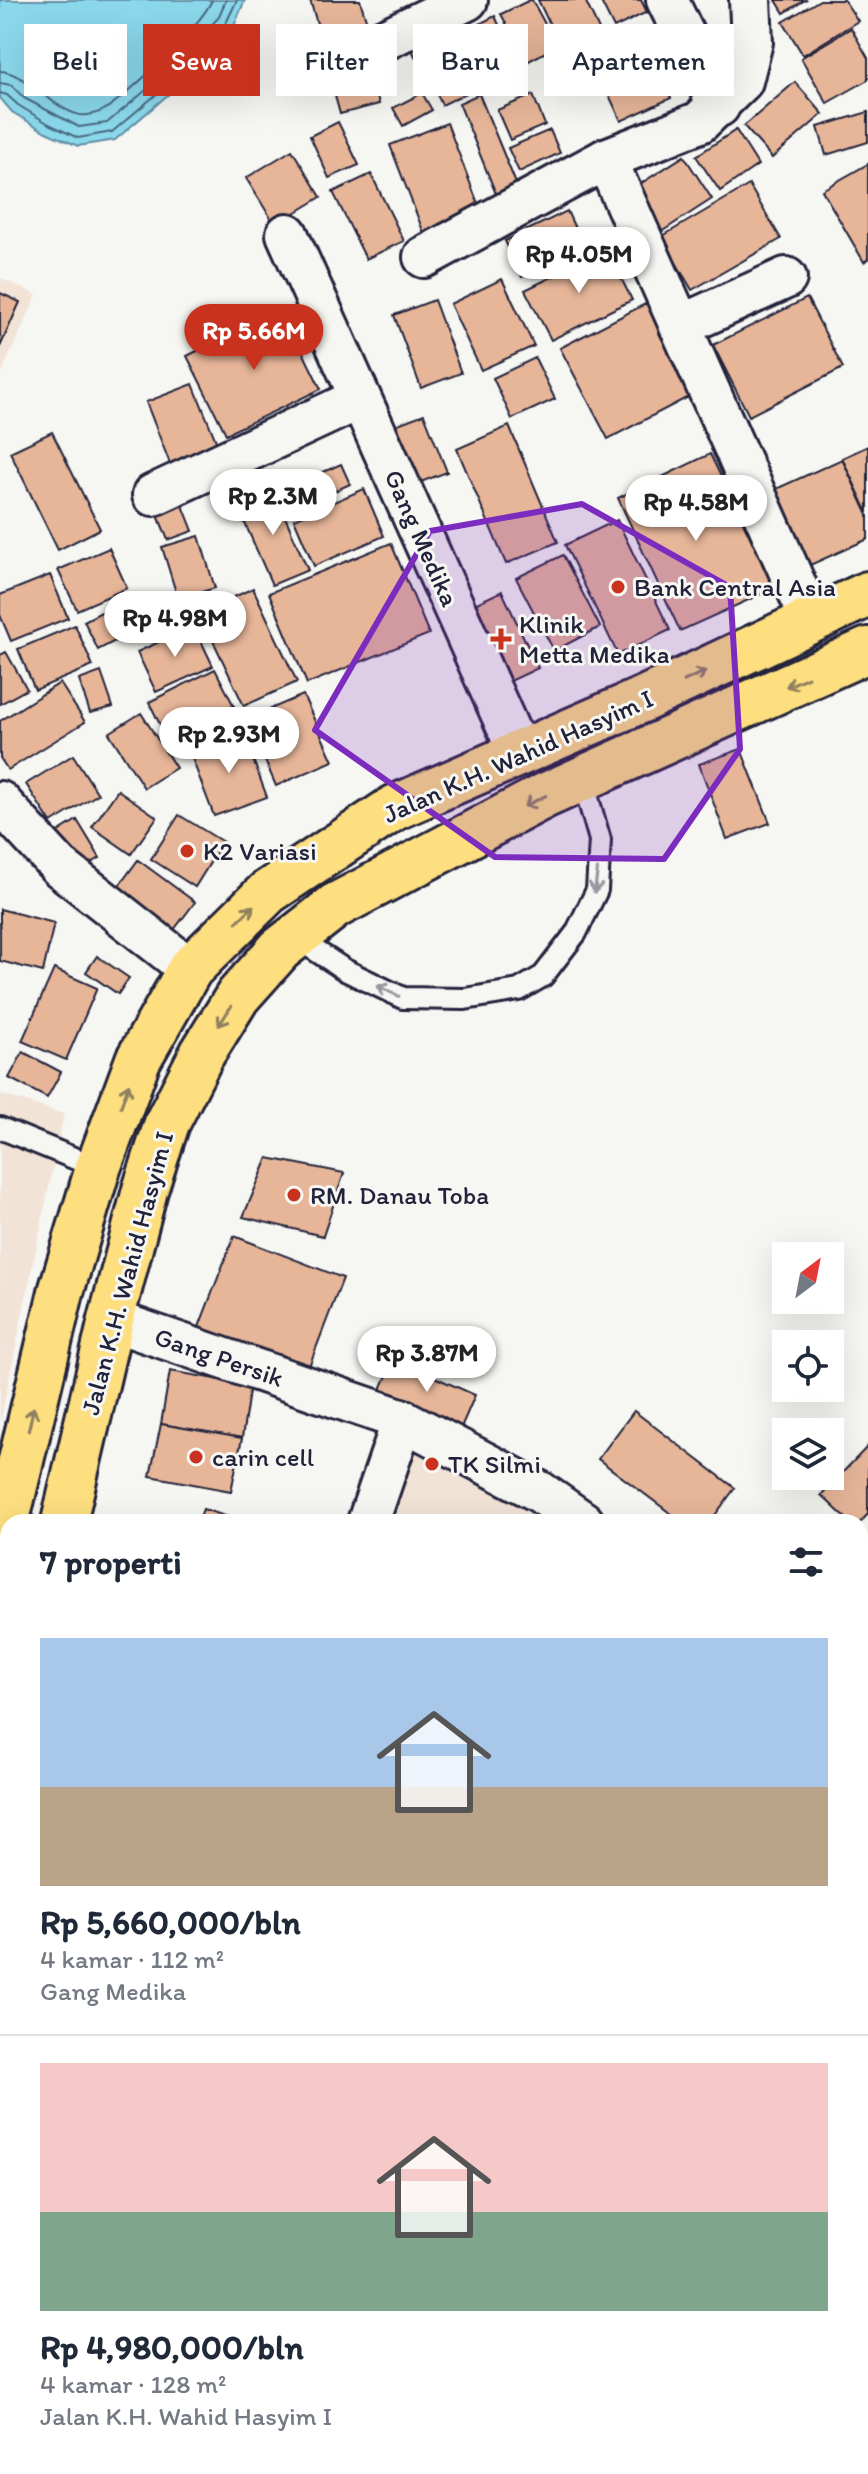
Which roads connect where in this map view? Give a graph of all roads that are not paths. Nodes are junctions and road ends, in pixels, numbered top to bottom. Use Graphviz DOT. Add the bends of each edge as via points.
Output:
graph roads {
  1 [pos="467,0"];
  2 [pos="667,0"];
  3 [pos="750,0"];
  4 [pos="397,34"];
  5 [pos="719,106"];
  6 [pos="606,159"];
  7 [pos="287,234"];
  8 [pos="424,257"];
  9 [pos="786,278"];
  10 [pos="680,326"];
  11 [pos="359,399"];
  12 [pos="153,495"];
  13 [pos="868,594"];
  14 [pos="812,622"];
  15 [pos="868,650"];
  16 [pos="519,753"];
  17 [pos="582,778"];
  18 [pos="0,802"];
  19 [pos="295,937"];
  20 [pos="190,969"];
  21 [pos="0,1128"];
  22 [pos="98,1168"];
  23 [pos="145,1190"];
  24 [pos="111,1320"];
  25 [pos="403,1420"];
  26 [pos="8,1514"];
  27 [pos="66,1514"];
  28 [pos="371,1514"];
  29 [pos="572,1514"];
  1 -- 4 [label="street"];
  2 -- 5 [label="street"];
  3 -- 5 [label="street" via="752,42 742,81"];
  5 -- 6 [label="street" via="700,122"];
  6 -- 8 [label="street"];
  6 -- 10 [label="street"];
  7 -- 11 [label="street, Gang Medika"];
  9 -- 10 [label="street"];
  10 -- 14 [label="street"];
  11 -- 12 [label="street"];
  11 -- 16 [label="street, Gang Medika"];
  13 -- 14 [label="main road, Jalan K.H. Wahid Hasyim I"];
  16 -- 14 [label="main road, Jalan K.H. Wahid Hasyim I, one-way"];
  15 -- 17 [label="main road, Jalan K.H. Wahid Hasyim I, one-way"];
  20 -- 16 [label="main road, Jalan K.H. Wahid Hasyim I, one-way" via="268,892 394,808"];
  17 -- 19 [label="main road, Jalan K.H. Wahid Hasyim I, one-way" via="335,906"];
  17 -- 19 [label="lane, one-way" via="600,840 597,890 568,944 543,976 519,990 465,999 403,998 345,970"];
  18 -- 20 [label="street" via="60,867"];
  19 -- 23 [label="main road, Jalan K.H. Wahid Hasyim I, one-way" via="238,996 202,1054 167,1123"];
  22 -- 20 [label="main road, Jalan K.H. Wahid Hasyim I, one-way" via="138,1060"];
  21 -- 22 [label="lane"];
  22 -- 23 [label="main road"];
  26 -- 22 [label="main road, Jalan K.H. Wahid Hasyim I, one-way" via="61,1292"];
  23 -- 24 [label="main road, Jalan K.H. Wahid Hasyim I"];
  24 -- 25 [label="street, Gang Persik"];
  24 -- 27 [label="main road, Jalan K.H. Wahid Hasyim I"];
  25 -- 28 [label="street"];
  25 -- 29 [label="street, Gang Persik"];
}
